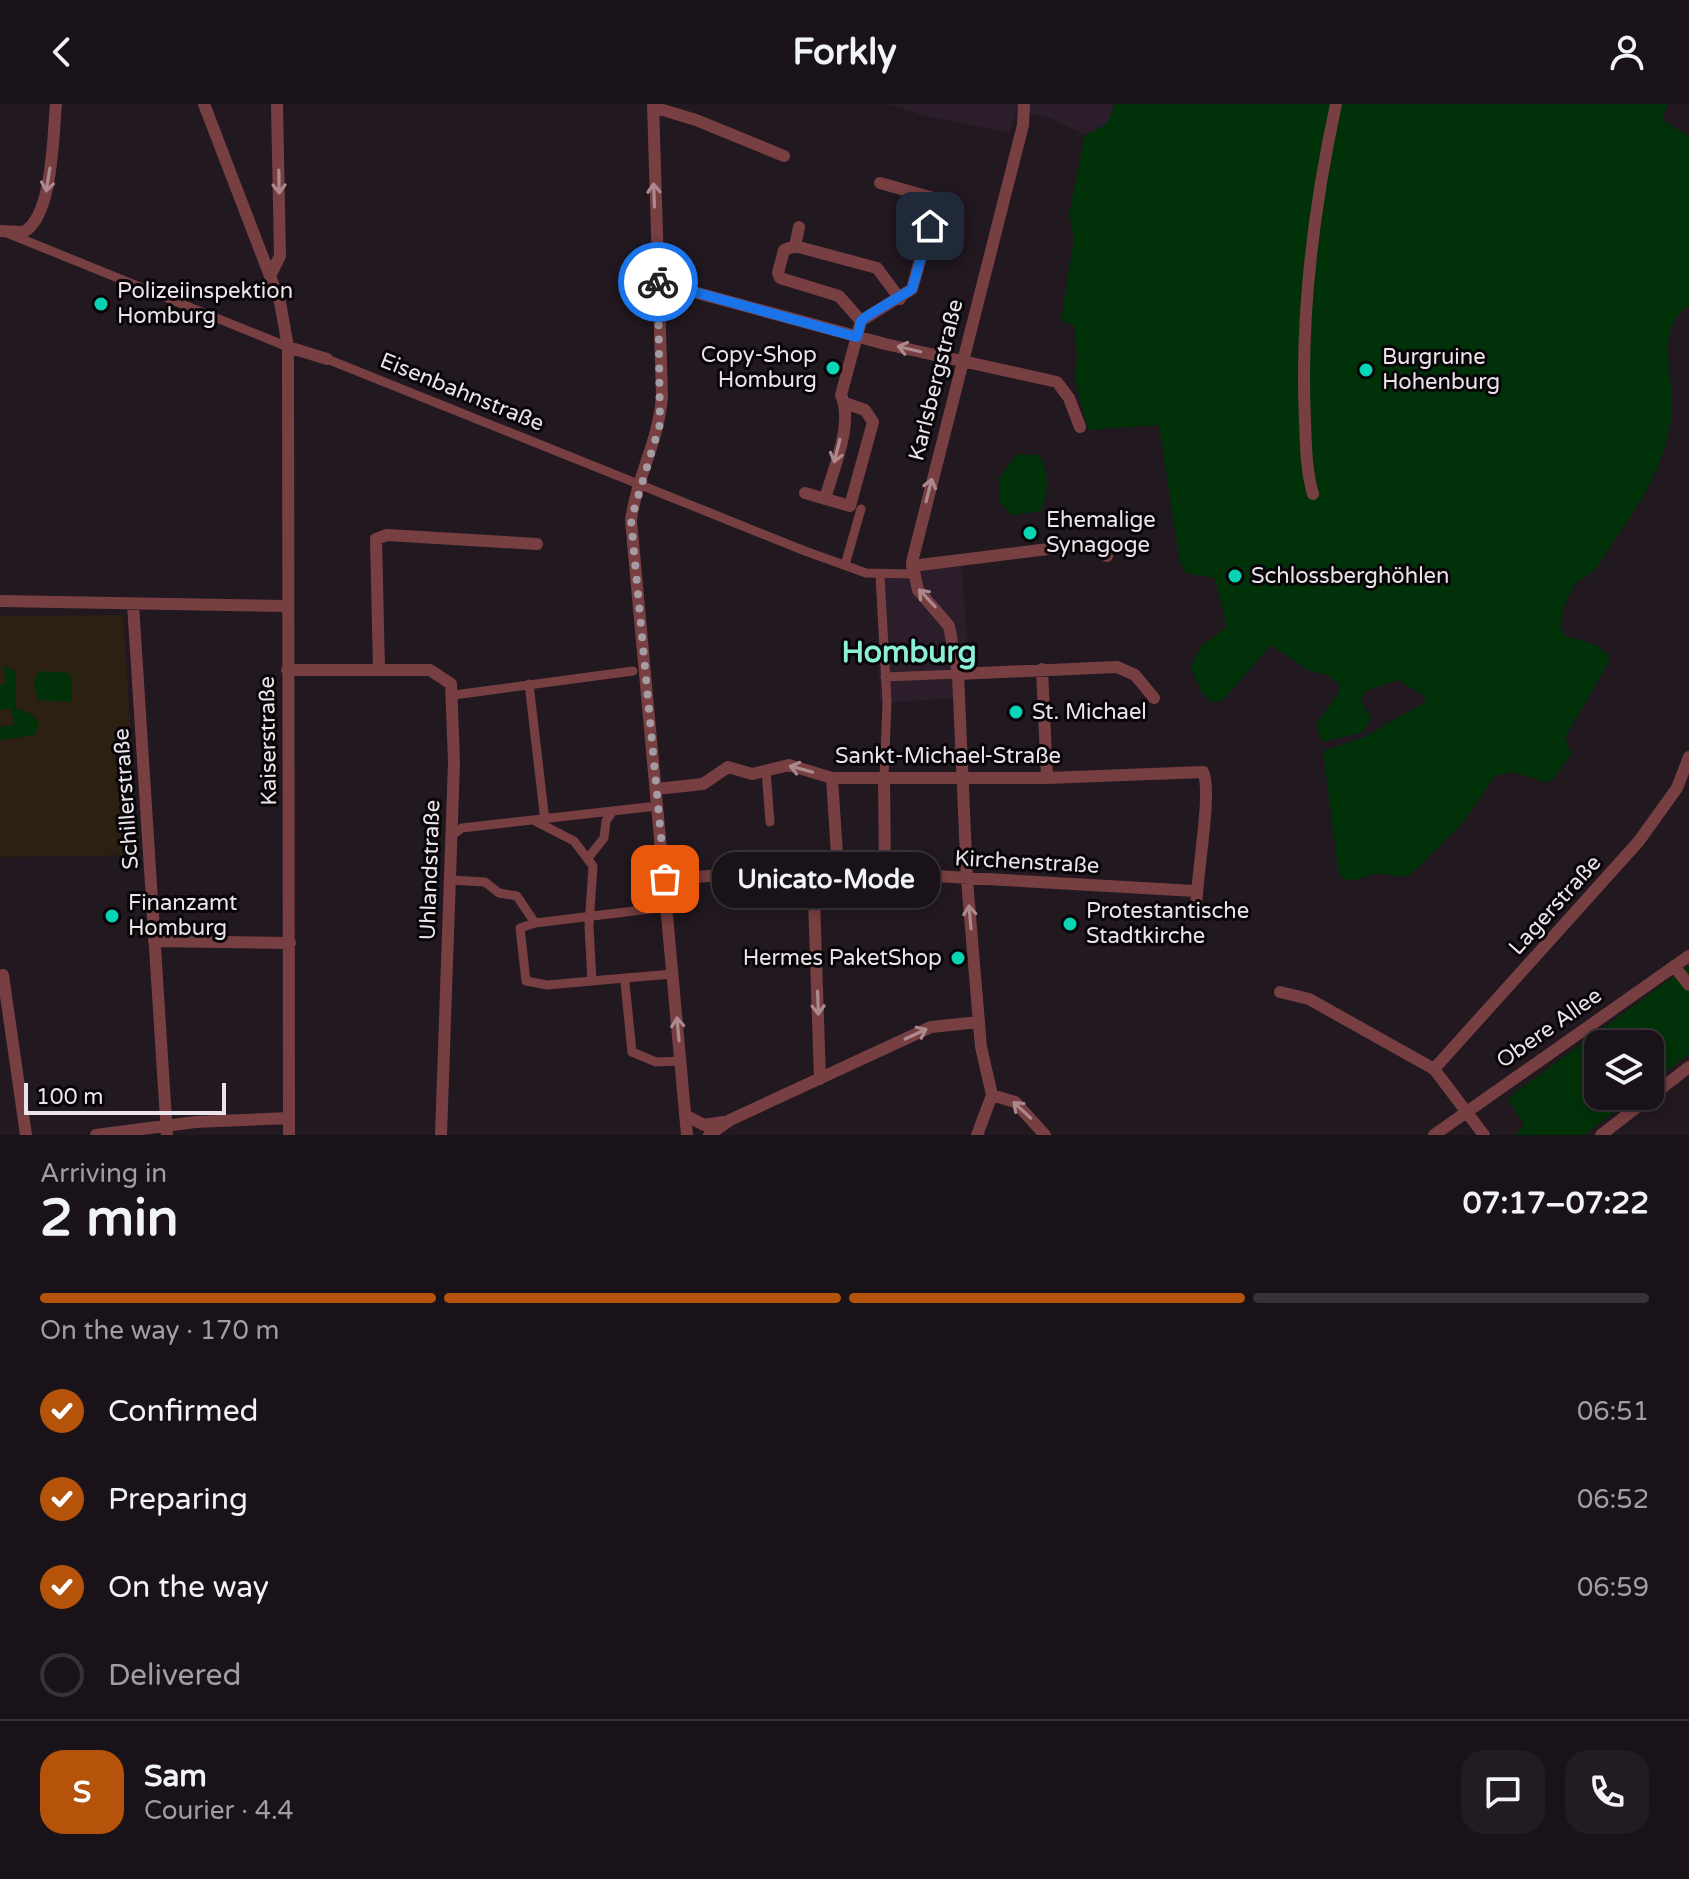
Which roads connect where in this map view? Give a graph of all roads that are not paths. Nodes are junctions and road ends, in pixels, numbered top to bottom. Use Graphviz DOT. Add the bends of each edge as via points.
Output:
graph roads {
  1 [pos="56,104"];
  2 [pos="204,104"];
  3 [pos="277,104"];
  4 [pos="1024,104"];
  5 [pos="1336,104"];
  6 [pos="653,106"];
  7 [pos="784,156"];
  8 [pos="880,183"];
  9 [pos="799,227"];
  10 [pos="4,232"];
  11 [pos="795,246"];
  12 [pos="270,276"];
  13 [pos="657,282"];
  14 [pos="900,299"];
  15 [pos="861,321"];
  16 [pos="857,337"];
  17 [pos="288,347"];
  18 [pos="327,359"];
  19 [pos="962,361"];
  20 [pos="845,403"];
  21 [pos="1080,427"];
  22 [pos="639,484"];
  23 [pos="805,493"];
  24 [pos="1313,494"];
  25 [pos="825,499"];
  26 [pos="861,509"];
  27 [pos="537,544"];
  28 [pos="1107,556"];
  29 [pos="845,565"];
  30 [pos="912,570"];
  31 [pos="880,575"];
  32 [pos="0,601"];
  33 [pos="133,604"];
  34 [pos="288,606"];
  35 [pos="1042,669"];
  36 [pos="287,670"];
  37 [pos="379,670"];
  38 [pos="633,671"];
  39 [pos="958,674"];
  40 [pos="885,677"];
  41 [pos="529,684"];
  42 [pos="454,695"];
  43 [pos="1154,698"];
  44 [pos="1689,757"];
  45 [pos="766,771"];
  46 [pos="962,777"];
  47 [pos="832,778"];
  48 [pos="884,778"];
  49 [pos="1047,778"];
  50 [pos="656,789"];
  51 [pos="657,806"];
  52 [pos="612,812"];
  53 [pos="541,821"];
  54 [pos="770,822"];
  55 [pos="452,835"];
  56 [pos="588,858"];
  57 [pos="813,869"];
  58 [pos="838,870"];
  59 [pos="885,874"];
  60 [pos="665,879"];
  61 [pos="450,880"];
  62 [pos="967,880"];
  63 [pos="1195,891"];
  64 [pos="667,907"];
  65 [pos="1196,914"];
  66 [pos="590,917"];
  67 [pos="535,923"];
  68 [pos="154,941"];
  69 [pos="290,943"];
  70 [pos="1689,956"];
  71 [pos="1674,966"];
  72 [pos="673,974"];
  73 [pos="3,975"];
  74 [pos="625,978"];
  75 [pos="592,981"];
  76 [pos="1689,985"];
  77 [pos="1280,992"];
  78 [pos="979,1022"];
  79 [pos="681,1061"];
  80 [pos="1689,1067"];
  81 [pos="1434,1069"];
  82 [pos="820,1079"];
  83 [pos="992,1095"];
  84 [pos="1467,1110"];
  85 [pos="685,1115"];
  86 [pos="289,1118"];
  87 [pos="730,1120"];
  88 [pos="166,1130"];
  89 [pos="26,1135"];
  90 [pos="96,1135"];
  91 [pos="289,1135"];
  92 [pos="441,1135"];
  93 [pos="687,1135"];
  94 [pos="709,1135"];
  95 [pos="977,1135"];
  96 [pos="1045,1135"];
  97 [pos="1434,1135"];
  98 [pos="1484,1135"];
  99 [pos="1601,1135"];
  1 -- 10 [label="street, one-way" via="49,178 36,220 23,232"];
  2 -- 12 [label="street, Kaiserstraße"];
  3 -- 12 [label="street, one-way" via="280,256"];
  4 -- 19 [label="street, Karlsbergstraße"];
  5 -- 24 [label="street" via="1305,338 1307,464"];
  6 -- 7 [label="street"];
  13 -- 6 [label="street, one-way"];
  8 -- 14 [label="street" via="937,199 916,281"];
  9 -- 11 [label="street"];
  10 -- 17 [label="street, Eisenbahnstraße"];
  11 -- 14 [label="street" via="877,268"];
  11 -- 15 [label="street" via="784,250 780,278 839,296"];
  12 -- 17 [label="street, Kaiserstraße"];
  13 -- 16 [label="street"];
  13 -- 22 [label="street" via="660,424"];
  14 -- 15 [label="street"];
  15 -- 16 [label="street"];
  19 -- 16 [label="street, one-way"];
  16 -- 20 [label="street" via="841,395"];
  17 -- 18 [label="street, Eisenbahnstraße"];
  17 -- 34 [label="street, Kaiserstraße"];
  18 -- 22 [label="street, Eisenbahnstraße"];
  19 -- 21 [label="street" via="1057,382"];
  30 -- 19 [label="street, Karlsbergstraße, one-way"];
  20 -- 25 [label="street, one-way"];
  20 -- 25 [label="street" via="865,410 873,422 850,506"];
  22 -- 29 [label="street, Eisenbahnstraße"];
  22 -- 50 [label="street" via="631,520"];
  23 -- 25 [label="street"];
  26 -- 29 [label="street"];
  27 -- 37 [label="street" via="387,535 376,539"];
  28 -- 30 [label="street" via="1104,549 1081,545"];
  29 -- 31 [label="street, Eisenbahnstraße"];
  30 -- 31 [label="street, Eisenbahnstraße"];
  39 -- 30 [label="street, one-way" via="949,626 918,590"];
  31 -- 40 [label="street"];
  32 -- 33 [label="street"];
  33 -- 34 [label="street"];
  33 -- 68 [label="street, Schillerstraße"];
  34 -- 36 [label="street, Kaiserstraße"];
  35 -- 39 [label="street"];
  35 -- 43 [label="street" via="1123,668"];
  35 -- 49 [label="street"];
  36 -- 37 [label="street"];
  36 -- 69 [label="street, Kaiserstraße"];
  37 -- 42 [label="street" via="430,670 451,684"];
  38 -- 41 [label="street"];
  39 -- 40 [label="street"];
  39 -- 46 [label="street"];
  40 -- 48 [label="street"];
  41 -- 42 [label="street"];
  41 -- 53 [label="street"];
  42 -- 55 [label="street, Uhlandstraße"];
  44 -- 81 [label="street, Lagerstraße" via="1677,788 1639,841"];
  47 -- 45 [label="street, Sankt-Michael-Straße, one-way" via="789,765"];
  45 -- 50 [label="street, Sankt-Michael-Straße" via="752,774 728,767 703,784"];
  45 -- 54 [label="street"];
  46 -- 48 [label="street, Sankt-Michael-Straße"];
  46 -- 49 [label="street, Sankt-Michael-Straße"];
  46 -- 62 [label="street"];
  47 -- 48 [label="street, Sankt-Michael-Straße"];
  47 -- 58 [label="street"];
  48 -- 59 [label="street"];
  49 -- 63 [label="street, Sankt-Michael-Straße" via="1203,772 1205,820"];
  50 -- 51 [label="street"];
  51 -- 52 [label="street"];
  51 -- 60 [label="street"];
  52 -- 53 [label="street"];
  52 -- 56 [label="street" via="604,838"];
  53 -- 55 [label="street" via="462,828"];
  53 -- 56 [label="street" via="574,841"];
  55 -- 61 [label="street, Uhlandstraße"];
  56 -- 66 [label="street" via="593,866"];
  57 -- 58 [label="street, Kirchenstraße"];
  57 -- 60 [label="street, Kirchenstraße"];
  57 -- 82 [label="street, one-way"];
  58 -- 59 [label="street, Kirchenstraße"];
  59 -- 62 [label="street, Kirchenstraße"];
  60 -- 64 [label="street"];
  61 -- 67 [label="street" via="485,882 499,893 517,896"];
  61 -- 92 [label="street, Uhlandstraße"];
  62 -- 63 [label="street, Kirchenstraße"];
  78 -- 62 [label="street, one-way"];
  63 -- 65 [label="street"];
  64 -- 66 [label="street"];
  64 -- 72 [label="street"];
  66 -- 67 [label="street"];
  66 -- 75 [label="street"];
  67 -- 75 [label="street" via="520,928 526,981"];
  68 -- 69 [label="street"];
  68 -- 88 [label="street, Schillerstraße"];
  69 -- 86 [label="street, Kaiserstraße"];
  70 -- 71 [label="street, Obere Allee"];
  71 -- 76 [label="street"];
  71 -- 84 [label="street, Obere Allee"];
  72 -- 74 [label="street"];
  79 -- 72 [label="street, one-way"];
  73 -- 89 [label="street"];
  74 -- 75 [label="street"];
  74 -- 79 [label="street" via="632,1052 656,1062"];
  77 -- 81 [label="street" via="1309,999"];
  82 -- 78 [label="street, one-way" via="931,1027"];
  78 -- 83 [label="street"];
  79 -- 85 [label="street"];
  80 -- 99 [label="street"];
  81 -- 84 [label="street"];
  82 -- 87 [label="street"];
  83 -- 95 [label="street"];
  96 -- 83 [label="street, one-way" via="1015,1102"];
  84 -- 97 [label="street, Obere Allee"];
  84 -- 98 [label="street"];
  85 -- 87 [label="street" via="704,1125"];
  85 -- 93 [label="street"];
  86 -- 88 [label="street"];
  86 -- 91 [label="street, Kaiserstraße"];
  87 -- 94 [label="street"];
  88 -- 90 [label="street"];
}
